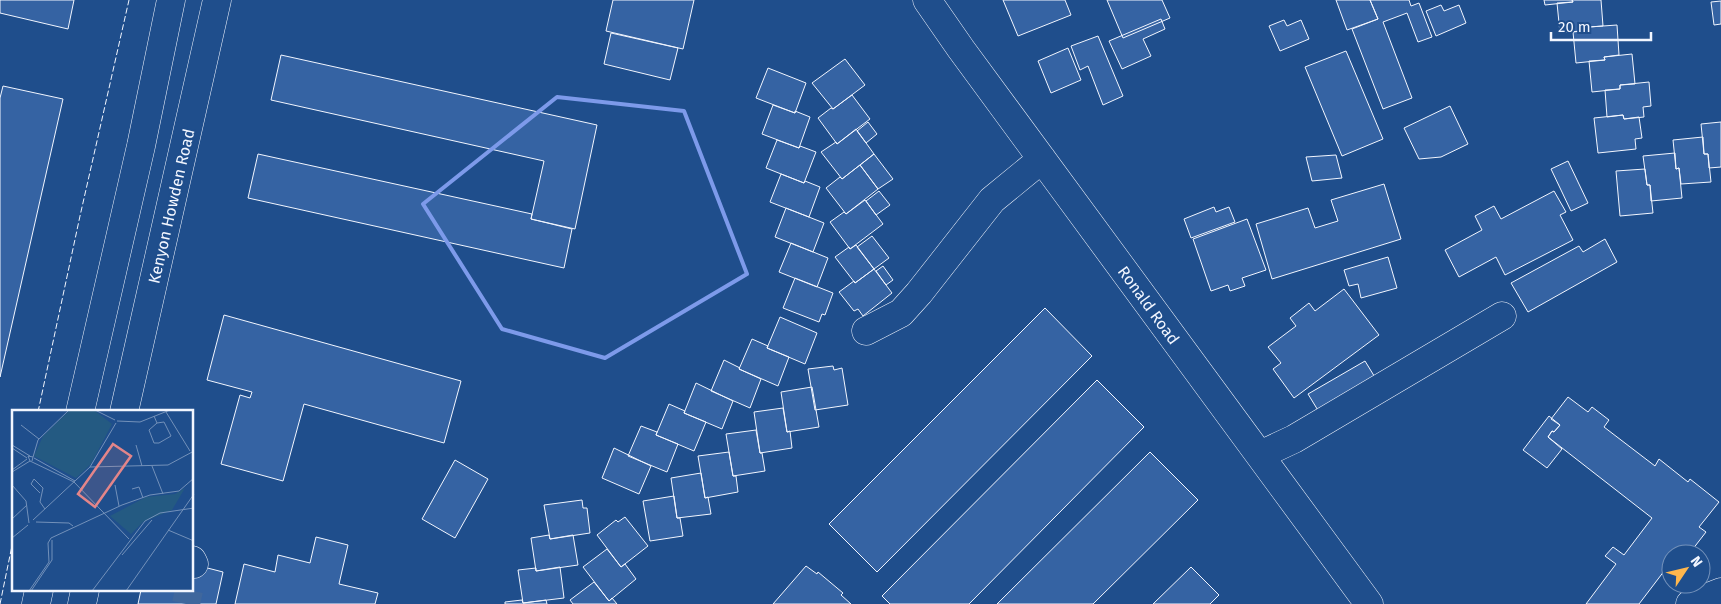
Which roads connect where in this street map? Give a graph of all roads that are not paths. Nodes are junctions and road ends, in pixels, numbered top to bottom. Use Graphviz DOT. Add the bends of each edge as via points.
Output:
graph roads {
  1 [pos="171,0"];
  2 [pos="217,0"];
  3 [pos="929,1"];
  4 [pos="141,146"];
  5 [pos="182,157"];
  6 [pos="1042,160"];
  7 [pos="1502,316"];
  8 [pos="866,331"];
  9 [pos="88,372"];
  10 [pos="130,382"];
  11 [pos="80,410"];
  12 [pos="124,410"];
  13 [pos="1260,455"];
  14 [pos="1721,592"];
  15 [pos="1370,604"];
  16 [pos="1690,604"];
  1 -- 4 [label="street"];
  2 -- 5 [label="street, Kenyon Howden Road"];
  3 -- 6 [label="street, Ronald Road"];
  4 -- 5 [label="street"];
  4 -- 9 [label="street"];
  5 -- 10 [label="street, Kenyon Howden Road"];
  6 -- 8 [label="street" via="992,200 901,313"];
  6 -- 13 [label="street, Ronald Road"];
  7 -- 13 [label="street" via="1294,439"];
  9 -- 10 [label="street"];
  9 -- 11 [label="street"];
  10 -- 12 [label="street, Kenyon Howden Road"];
  13 -- 15 [label="street, Ronald Road"];
  14 -- 16 [label="street"];
}
